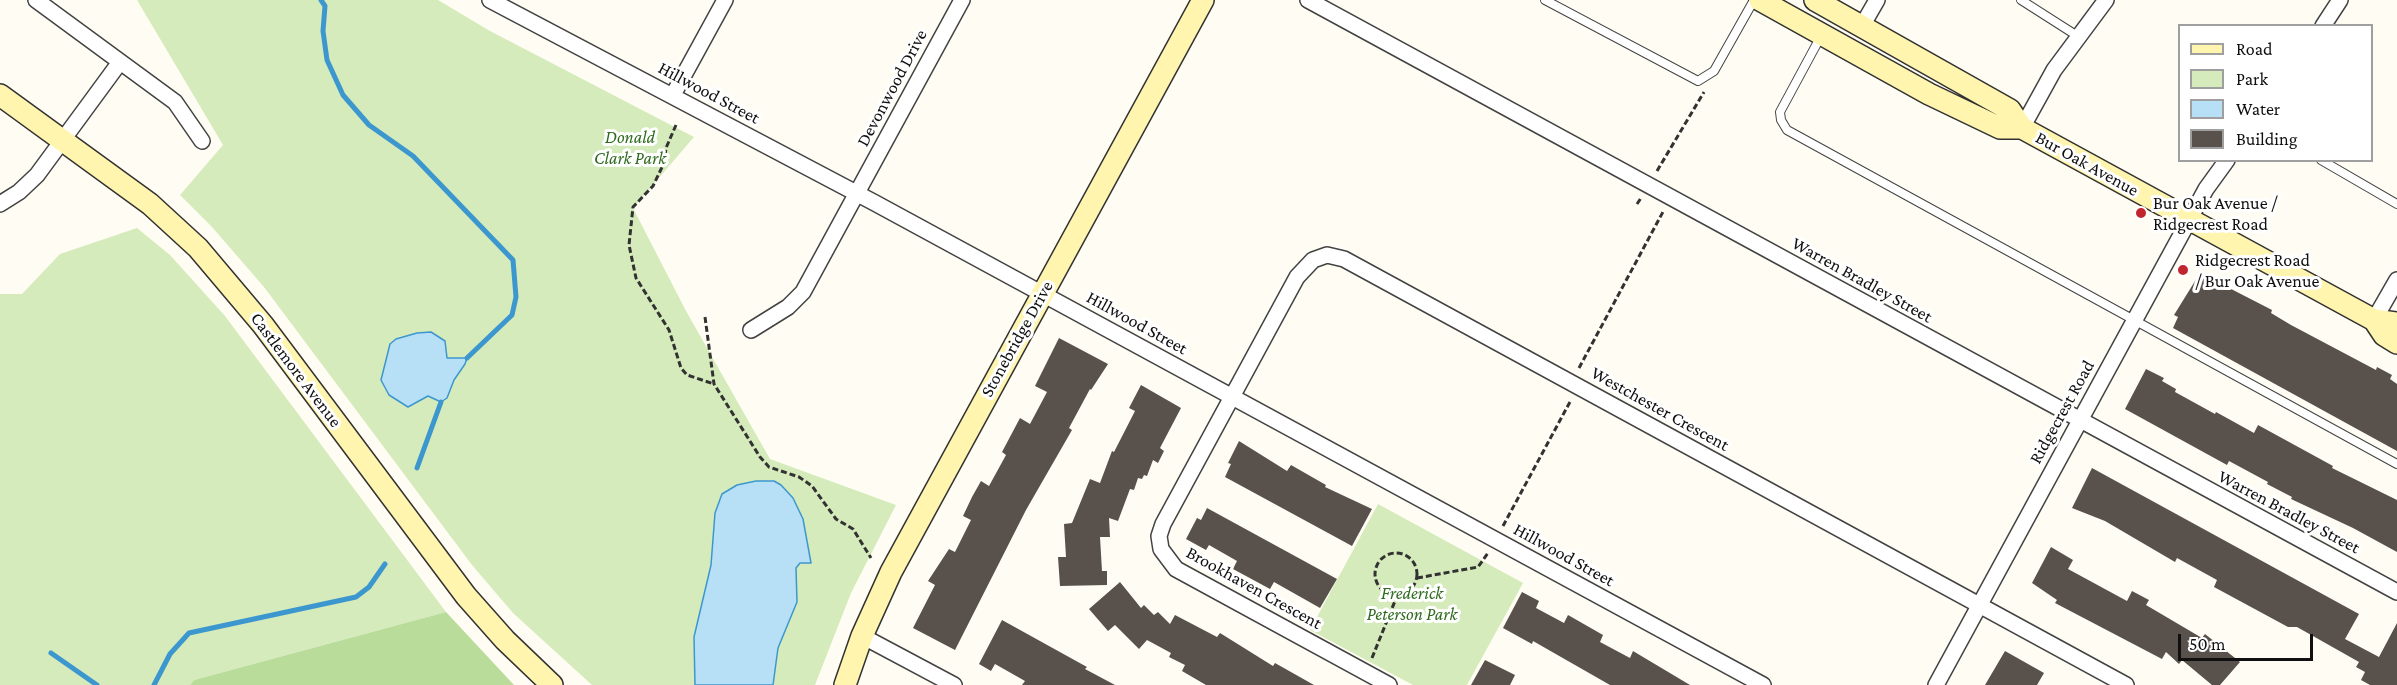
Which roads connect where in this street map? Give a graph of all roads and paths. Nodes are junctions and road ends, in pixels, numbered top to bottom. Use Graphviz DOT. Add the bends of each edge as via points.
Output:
graph roads {
  1 [pos="36,0"];
  2 [pos="490,0"];
  3 [pos="725,0"];
  4 [pos="962,0"];
  5 [pos="1203,0"];
  6 [pos="1308,0"];
  7 [pos="1545,0"];
  8 [pos="1754,0"];
  9 [pos="1760,0"];
  10 [pos="1815,0"];
  11 [pos="1877,0"];
  12 [pos="2021,0"];
  13 [pos="2106,0"];
  14 [pos="2340,0"];
  15 [pos="2324,24"];
  16 [pos="1862,26"];
  17 [pos="1821,36"];
  18 [pos="2079,37"];
  19 [pos="120,63"];
  20 [pos="1712,87"];
  21 [pos="0,95"];
  22 [pos="673,95"];
  23 [pos="676,125"];
  24 [pos="2022,128"];
  25 [pos="62,140"];
  26 [pos="202,141"];
  27 [pos="2225,162"];
  28 [pos="2324,162"];
  29 [pos="1654,176"];
  30 [pos="857,194"];
  31 [pos="0,204"];
  32 [pos="2397,204"];
  33 [pos="2189,220"];
  34 [pos="2397,280"];
  35 [pos="1042,294"];
  36 [pos="705,317"];
  37 [pos="2374,320"];
  38 [pos="2134,321"];
  39 [pos="2397,323"];
  40 [pos="751,330"];
  41 [pos="2397,343"];
  42 [pos="714,384"];
  43 [pos="1232,397"];
  44 [pos="2079,421"];
  45 [pos="2397,464"];
  46 [pos="871,558"];
  47 [pos="1484,560"];
  48 [pos="1417,578"];
  49 [pos="2397,592"];
  50 [pos="1397,596"];
  51 [pos="1979,605"];
  52 [pos="862,636"];
  53 [pos="1371,660"];
  54 [pos="1384,684"];
  55 [pos="552,685"];
  56 [pos="845,685"];
  57 [pos="954,685"];
  58 [pos="1763,685"];
  59 [pos="1936,685"];
  60 [pos="2126,685"];
  1 -- 19 [label="street"];
  2 -- 22 [label="street, Hillwood Street"];
  3 -- 22 [label="street"];
  4 -- 30 [label="street, Devonwood Drive"];
  5 -- 35 [label="street, Stonebridge Drive"];
  6 -- 44 [label="street, Warren Bradley Street"];
  7 -- 8 [label="lane" via="1698,81 1714,71"];
  9 -- 17 [label="street, Bur Oak Avenue"];
  10 -- 16 [label="street, Bur Oak Avenue"];
  11 -- 16 [label="street"];
  12 -- 18 [label="lane"];
  13 -- 18 [label="street"];
  14 -- 15 [label="street"];
  16 -- 24 [label="street, Bur Oak Avenue" via="2010,111"];
  17 -- 24 [label="street, Bur Oak Avenue" via="2000,128"];
  17 -- 38 [label="lane" via="1780,112 1787,130"];
  18 -- 24 [label="street" via="2054,70"];
  19 -- 25 [label="street"];
  19 -- 26 [label="street" via="175,102"];
  20 -- 29 [label="path" via="1702,94"];
  21 -- 25 [label="street, Castlemore Avenue"];
  22 -- 30 [label="street, Hillwood Street"];
  23 -- 42 [label="path" via="653,186 633,207 629,245 636,278 669,330 681,368 687,375"];
  24 -- 33 [label="street, Bur Oak Avenue"];
  25 -- 31 [label="street" via="28,183"];
  25 -- 55 [label="street, Castlemore Avenue" via="150,204 212,263 263,325 452,579 505,640"];
  27 -- 33 [label="street, Ridgecrest Road"];
  28 -- 32 [label="lane"];
  30 -- 35 [label="street, Hillwood Street"];
  30 -- 40 [label="street, Devonwood Drive" via="803,292 788,307"];
  33 -- 37 [label="street, Bur Oak Avenue"];
  33 -- 38 [label="street, Ridgecrest Road"];
  34 -- 37 [label="street"];
  35 -- 43 [label="street, Hillwood Street"];
  35 -- 52 [label="street, Stonebridge Drive" via="891,572"];
  36 -- 42 [label="path"];
  37 -- 39 [label="street, Bur Oak Avenue"];
  37 -- 41 [label="street, Bur Oak Avenue" via="2384,335"];
  38 -- 44 [label="street, Ridgecrest Road"];
  38 -- 45 [label="lane"];
  42 -- 46 [label="path" via="769,467 812,486 836,519 853,529"];
  43 -- 51 [label="street, Westchester Crescent" via="1304,268 1327,255 1344,259"];
  43 -- 54 [label="street, Brookhaven Crescent" via="1163,524 1159,536 1161,549 1176,569"];
  43 -- 58 [label="street, Hillwood Street"];
  44 -- 49 [label="street, Warren Bradley Street"];
  44 -- 51 [label="street, Ridgecrest Road"];
  47 -- 48 [label="path" via="1478,567"];
  48 -- 50 [label="path" via="1410,590"];
  48 -- 50 [label="path" via="1414,564 1404,554 1390,553 1378,561 1375,581 1384,592"];
  50 -- 53 [label="path"];
  51 -- 59 [label="street, Ridgecrest Road"];
  51 -- 60 [label="street, Westchester Crescent"];
  52 -- 56 [label="street, Stonebridge Drive"];
  52 -- 57 [label="street"];
}
